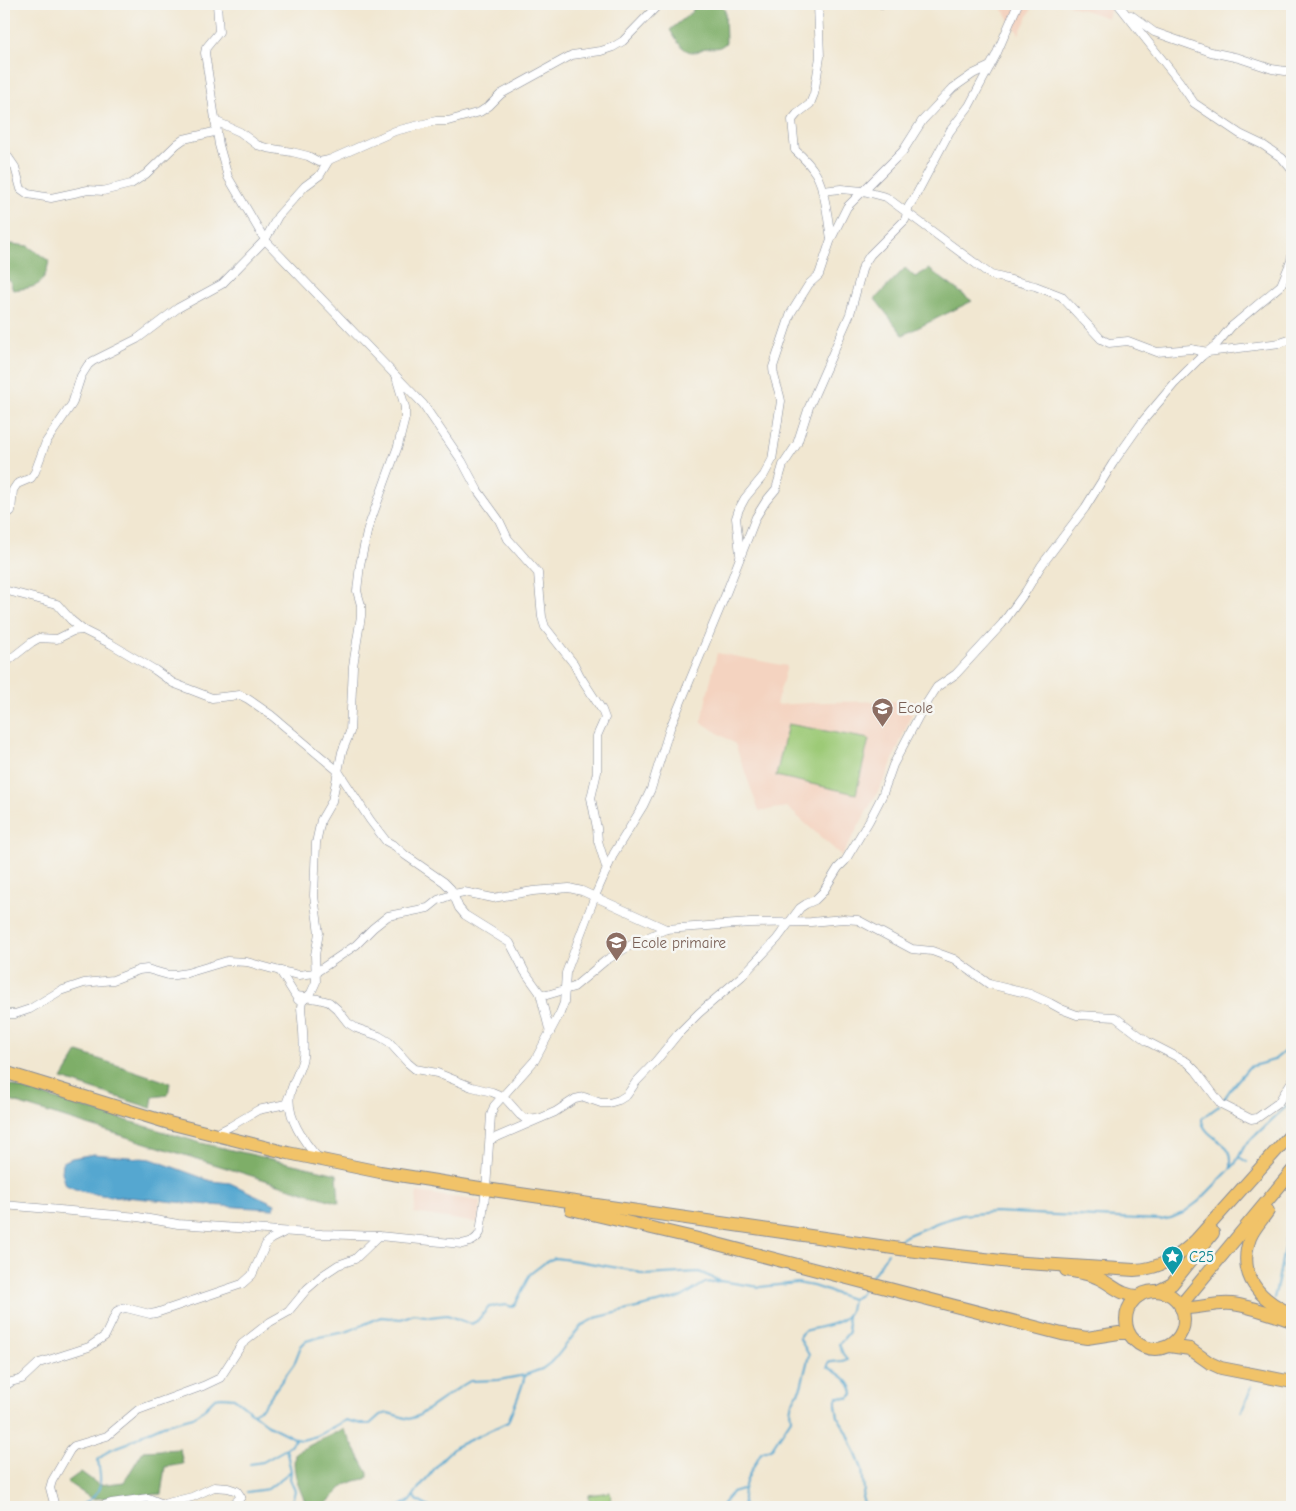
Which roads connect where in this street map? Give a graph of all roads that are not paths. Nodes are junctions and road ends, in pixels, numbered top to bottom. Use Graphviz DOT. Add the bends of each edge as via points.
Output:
graph roads {
  1 [pos="217,4"];
  2 [pos="659,4"];
  3 [pos="818,4"];
  4 [pos="881,4"];
  5 [pos="914,4"];
  6 [pos="1018,4"];
  7 [pos="1118,5"];
  8 [pos="990,66"];
  9 [pos="1292,71"];
  10 [pos="216,125"];
  11 [pos="4,151"];
  12 [pos="329,160"];
  13 [pos="1292,170"];
  14 [pos="863,190"];
  15 [pos="822,191"];
  16 [pos="907,212"];
  17 [pos="831,239"];
  18 [pos="265,240"];
  19 [pos="1292,251"];
  20 [pos="1292,339"];
  21 [pos="1208,352"];
  22 [pos="396,377"];
  23 [pos="4,516"];
  24 [pos="740,556"];
  25 [pos="4,590"];
  26 [pos="83,630"];
  27 [pos="4,664"];
  28 [pos="338,771"];
  29 [pos="607,870"];
  30 [pos="454,894"];
  31 [pos="595,896"];
  32 [pos="791,921"];
  33 [pos="666,929"];
  34 [pos="280,971"];
  35 [pos="315,973"];
  36 [pos="564,991"];
  37 [pos="540,993"];
  38 [pos="297,996"];
  39 [pos="307,997"];
  40 [pos="300,1006"];
  41 [pos="4,1014"];
  42 [pos="550,1033"];
  43 [pos="4,1072"];
  44 [pos="1292,1081"];
  45 [pos="290,1095"];
  46 [pos="502,1096"];
  47 [pos="541,1118"];
  48 [pos="1292,1133"];
  49 [pos="214,1134"];
  50 [pos="490,1140"];
  51 [pos="321,1160"];
  52 [pos="1292,1171"];
  53 [pos="1292,1177"];
  54 [pos="486,1189"];
  55 [pos="4,1205"];
  56 [pos="285,1232"];
  57 [pos="380,1236"];
  58 [pos="1010,1262"];
  59 [pos="1158,1291"];
  60 [pos="1138,1296"];
  61 [pos="1181,1308"];
  62 [pos="1292,1314"];
  63 [pos="1292,1321"];
  64 [pos="1128,1333"];
  65 [pos="1169,1346"];
  66 [pos="1292,1382"];
  67 [pos="4,1387"];
  68 [pos="55,1507"];
  69 [pos="98,1507"];
  70 [pos="230,1507"];
  1 -- 10 [label="street" via="219,32 205,53"];
  2 -- 12 [label="street" via="613,47 572,55 501,94 480,112 395,131"];
  3 -- 15 [label="street" via="820,58 814,94 810,104 792,120 795,150 817,176"];
  4 -- 5 [label="street"];
  6 -- 8 [label="street"];
  7 -- 9 [label="street" via="1154,32 1211,52 1272,69"];
  7 -- 13 [label="street" via="1194,103 1240,134 1263,145 1282,158"];
  8 -- 14 [label="street" via="972,74 954,88 922,121 904,151"];
  8 -- 16 [label="street" via="969,106 950,131"];
  10 -- 11 [label="street" via="214,132 184,139 131,184 51,198 28,194 21,189 15,167"];
  10 -- 12 [label="street" via="240,132 256,145 308,156 319,162"];
  10 -- 18 [label="street" via="228,177"];
  12 -- 18 [label="street" via="320,175 305,186 278,216"];
  14 -- 15 [label="street"];
  14 -- 16 [label="street" via="886,197"];
  14 -- 17 [label="street" via="847,207"];
  15 -- 17 [label="street"];
  16 -- 21 [label="street" via="991,275 1061,296 1101,339 1109,343 1128,341 1157,352 1191,349"];
  16 -- 24 [label="street" via="905,220 863,266 850,314 809,407 797,444 783,465 776,489 756,517"];
  17 -- 24 [label="street" via="819,275 809,284 791,313 773,366 781,401 772,460 745,498 736,518"];
  18 -- 22 [label="street"];
  18 -- 23 [label="street" via="222,284 178,308 137,339 88,365 72,404 46,442 35,472 31,478 17,484 11,511"];
  19 -- 21 [label="street" via="1281,285 1231,327"];
  20 -- 21 [label="street"];
  21 -- 32 [label="street" via="1174,384 1142,422 1002,624 956,674 937,687 893,765 869,821 845,861 819,896 800,908"];
  22 -- 28 [label="street" via="405,418 368,528 360,565 357,591 361,616 353,666 350,732"];
  22 -- 29 [label="street" via="429,411 508,538 538,573 546,627 574,664 602,710 605,718 597,736 597,772 591,798"];
  24 -- 29 [label="street" via="670,728 643,806"];
  25 -- 26 [label="street" via="57,604"];
  26 -- 27 [label="street" via="73,630 57,639 39,638"];
  26 -- 28 [label="street" via="173,683 212,698 234,695 248,699"];
  28 -- 30 [label="street" via="386,841 444,882"];
  28 -- 35 [label="street" via="332,801 321,820 316,843 314,896 319,933"];
  29 -- 31 [label="street"];
  30 -- 31 [label="street" via="464,892 493,898 569,888"];
  30 -- 35 [label="street" via="428,908 388,916 356,945"];
  30 -- 37 [label="street" via="465,914 510,943 524,972"];
  31 -- 33 [label="street"];
  31 -- 36 [label="street" via="566,973"];
  32 -- 33 [label="street"];
  32 -- 44 [label="street" via="858,920 912,949 932,951 954,959 989,984 1030,994 1077,1015 1115,1017 1148,1042 1187,1062 1221,1104 1251,1118 1257,1118 1278,1102"];
  32 -- 47 [label="street" via="742,976 678,1034 627,1095 609,1103 584,1097 576,1099"];
  33 -- 36 [label="street" via="631,945"];
  34 -- 35 [label="street" via="299,975"];
  34 -- 38 [label="street"];
  34 -- 41 [label="street" via="247,962 227,961 175,975 148,968 114,980 84,983 60,991 30,1009"];
  35 -- 39 [label="street" via="316,982"];
  36 -- 37 [label="street" via="547,995"];
  36 -- 42 [label="street" via="564,1003"];
  37 -- 42 [label="street"];
  38 -- 39 [label="street"];
  38 -- 40 [label="street"];
  39 -- 40 [label="street"];
  39 -- 46 [label="street" via="329,1002 348,1023 389,1042 415,1068"];
  40 -- 45 [label="street" via="303,1059"];
  42 -- 46 [label="street" via="529,1067"];
  43 -- 49 [label="main road"];
  45 -- 49 [label="street" via="286,1104 258,1110"];
  45 -- 51 [label="street" via="294,1122 306,1144"];
  46 -- 47 [label="street" via="525,1119"];
  46 -- 50 [label="street" via="494,1106"];
  47 -- 50 [label="street"];
  48 -- 58 [label="main road" via="1196,1240 1173,1259 1147,1269 1134,1270"];
  48 -- 59 [label="main road" via="1172,1284"];
  49 -- 51 [label="main road"];
  50 -- 54 [label="street"];
  51 -- 54 [label="main road"];
  52 -- 61 [label="main road"];
  53 -- 62 [label="main road" via="1251,1236 1246,1252 1250,1277 1256,1289 1265,1299"];
  54 -- 57 [label="street" via="480,1233 470,1242 462,1244"];
  54 -- 58 [label="main road"];
  54 -- 64 [label="main road" via="1076,1337"];
  55 -- 56 [label="street"];
  56 -- 57 [label="street"];
  56 -- 67 [label="street" via="267,1242 252,1275 242,1284 156,1313 121,1308 116,1311 105,1336 89,1347 39,1363 22,1379"];
  57 -- 68 [label="street" via="355,1259 323,1275 288,1312 242,1344 220,1378 138,1410 107,1436 74,1446 52,1481 50,1488"];
  58 -- 60 [label="main road" via="1086,1274 1099,1278 1121,1293"];
  59 -- 60 [label="main road"];
  59 -- 61 [label="main road" via="1171,1296"];
  60 -- 64 [label="main road" via="1126,1315"];
  61 -- 63 [label="main road" via="1231,1304"];
  61 -- 65 [label="main road" via="1185,1321 1182,1331"];
  64 -- 65 [label="main road" via="1141,1346 1150,1349"];
  65 -- 66 [label="main road" via="1190,1349 1221,1368"];
  69 -- 70 [label="street" via="148,1498 163,1504 192,1497 214,1487 228,1488 240,1494 241,1497"];
}
